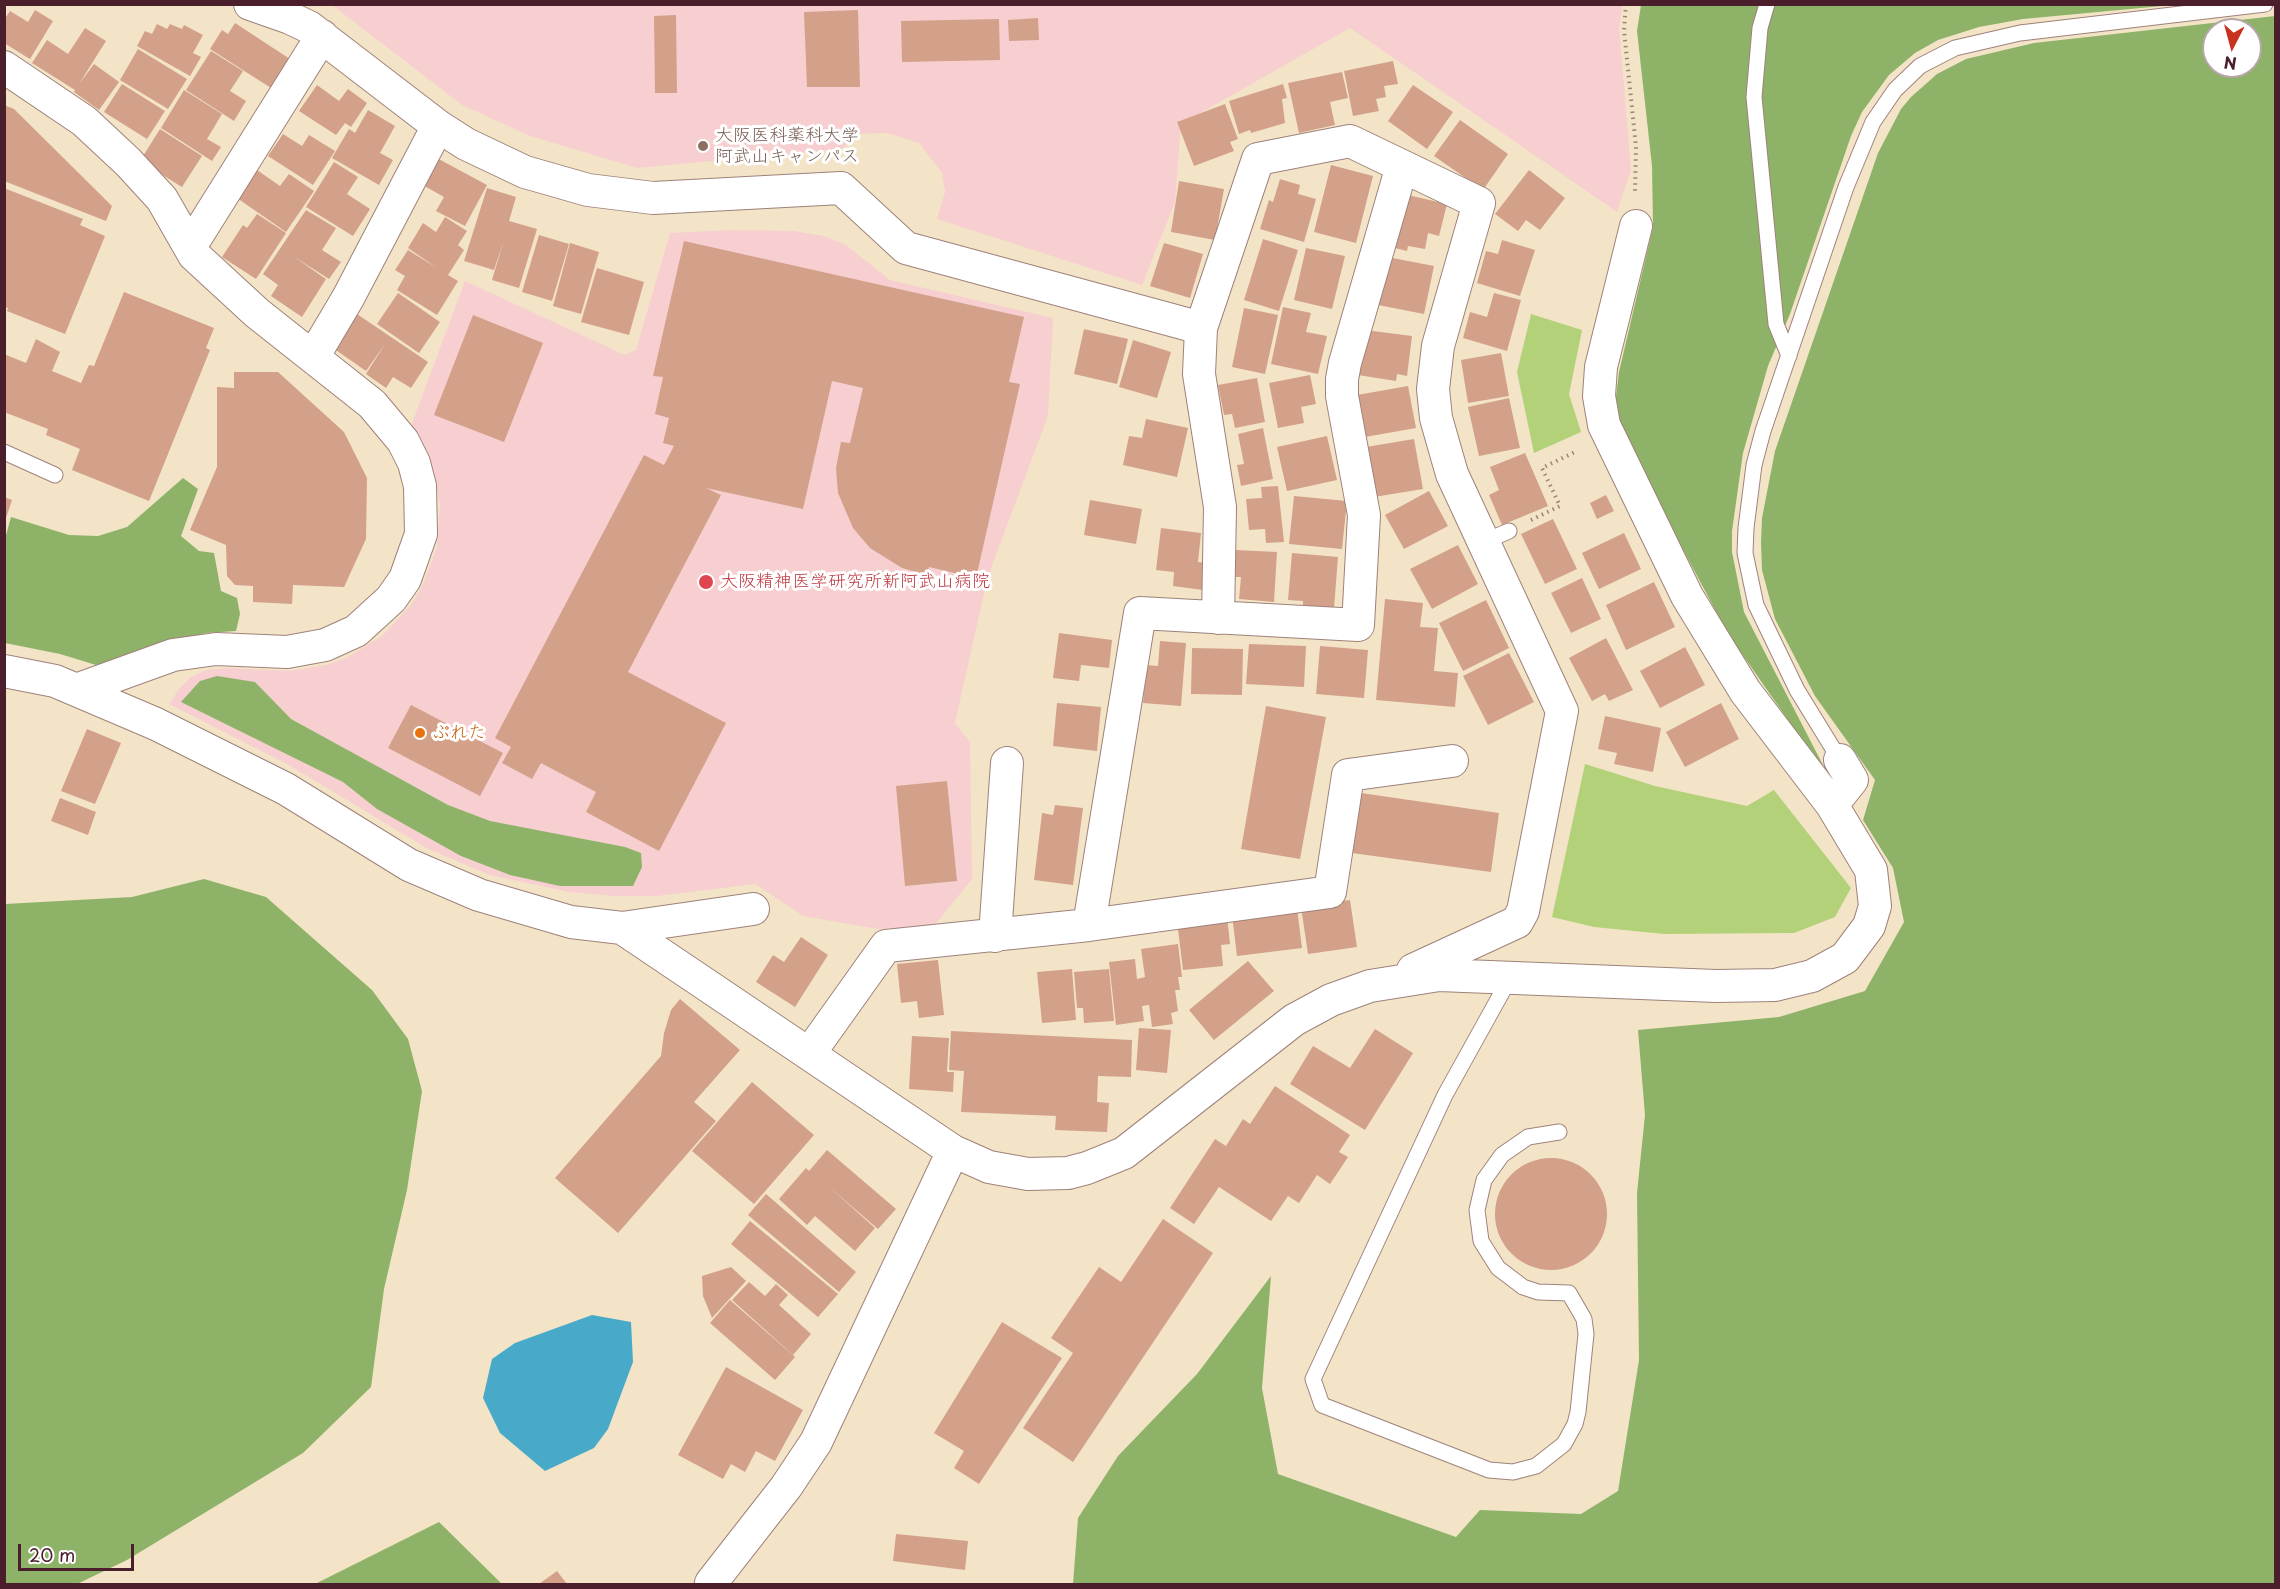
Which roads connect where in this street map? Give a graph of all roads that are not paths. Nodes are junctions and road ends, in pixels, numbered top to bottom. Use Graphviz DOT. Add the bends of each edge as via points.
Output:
graph roads {
  1 [pos="250,4"];
  2 [pos="1767,4"];
  3 [pos="2265,4"];
  4 [pos="322,36"];
  5 [pos="4,68"];
  6 [pos="438,126"];
  7 [pos="1401,166"];
  8 [pos="1636,226"];
  9 [pos="190,247"];
  10 [pos="1201,328"];
  11 [pos="1789,356"];
  12 [pos="313,357"];
  13 [pos="4,452"];
  14 [pos="55,475"];
  15 [pos="1218,618"];
  16 [pos="4,670"];
  17 [pos="76,690"];
  18 [pos="1839,760"];
  19 [pos="1452,761"];
  20 [pos="1007,763"];
  21 [pos="1832,805"];
  22 [pos="753,909"];
  23 [pos="1089,925"];
  24 [pos="622,928"];
  25 [pos="995,936"];
  26 [pos="1511,976"];
  27 [pos="1390,981"];
  28 [pos="809,1054"];
  29 [pos="1559,1132"];
  30 [pos="953,1151"];
  31 [pos="711,1583"];
  1 -- 4 [label="street" via="290,18"];
  2 -- 11 [label="lane" via="1760,28 1754,97 1776,324"];
  3 -- 11 [label="lane" via="2020,33 1955,48 1920,66 1895,90 1873,122 1846,187"];
  4 -- 6 [label="street"];
  4 -- 9 [label="street"];
  5 -- 9 [label="street" via="84,121 129,162 162,199"];
  6 -- 10 [label="street" via="525,172 609,194 687,198 841,188 906,248"];
  6 -- 12 [label="street"];
  7 -- 10 [label="street" via="1350,141 1258,159"];
  7 -- 15 [label="street" via="1342,379 1364,515 1358,625"];
  7 -- 27 [label="street" via="1479,203 1438,346 1433,389 1436,418 1447,461 1496,536 1562,711 1523,911 1517,922"];
  8 -- 21 [label="street" via="1599,381 1601,440 1739,682"];
  9 -- 12 [label="street" via="257,313"];
  10 -- 15 [label="street" via="1199,374 1220,507"];
  11 -- 18 [label="lane" via="1754,465 1745,553 1760,615 1797,690"];
  12 -- 17 [label="street" via="389,421 414,463 420,486 421,534 408,572 391,599 356,631 325,645 287,652 194,651"];
  13 -- 14 [label="lane"];
  15 -- 23 [label="street" via="1140,613"];
  16 -- 17 [label="street" via="34,675"];
  17 -- 24 [label="street" via="258,774 436,877 479,895 559,919"];
  18 -- 21 [label="street" via="1852,780"];
  19 -- 23 [label="street" via="1348,775 1330,892"];
  20 -- 25 [label="street"];
  21 -- 26 [label="street" via="1870,870 1875,906 1869,926 1845,958 1812,976 1775,985 1716,987"];
  22 -- 24 [label="street"];
  23 -- 25 [label="street"];
  24 -- 28 [label="street"];
  25 -- 28 [label="street" via="886,946"];
  26 -- 27 [label="street" via="1439,975"];
  26 -- 29 [label="lane" via="1445,1095 1313,1379 1322,1405 1489,1470 1524,1470 1546,1460 1564,1444 1578,1412 1584,1319 1569,1293 1538,1292 1523,1287 1498,1268 1481,1241 1476,1210 1484,1180 1502,1155 1528,1137"];
  27 -- 30 [label="street" via="1331,1000 1294,1020 1124,1153 1088,1168 1028,1174 989,1167"];
  28 -- 30 [label="street"];
  30 -- 31 [label="street" via="816,1442"];
}
